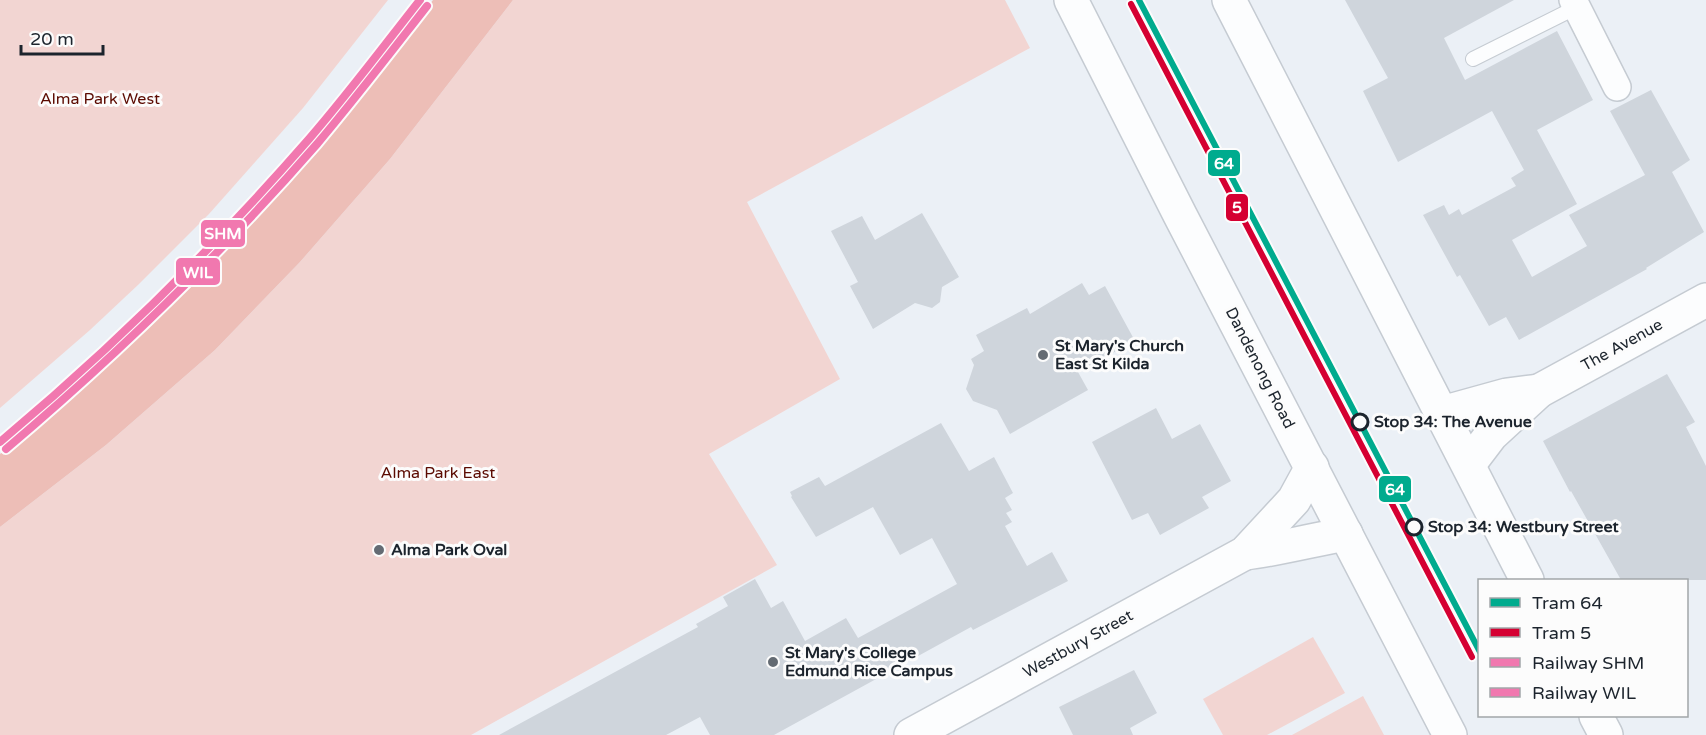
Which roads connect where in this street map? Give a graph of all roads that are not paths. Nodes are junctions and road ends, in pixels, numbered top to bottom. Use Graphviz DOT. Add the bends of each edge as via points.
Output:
graph roads {
  1 [pos="1071,0"];
  2 [pos="1229,0"];
  3 [pos="1575,3"];
  4 [pos="1473,59"];
  5 [pos="1617,87"];
  6 [pos="1706,300"];
  7 [pos="1539,391"];
  8 [pos="1442,413"];
  9 [pos="1469,464"];
  10 [pos="1312,467"];
  11 [pos="1346,534"];
  12 [pos="1245,553"];
  13 [pos="1526,579"];
  14 [pos="1597,717"];
  15 [pos="911,735"];
  16 [pos="1450,735"];
  17 [pos="1606,735"];
  1 -- 10 [label="main road, Dandenong Road"];
  2 -- 8 [label="main road"];
  3 -- 4 [label="lane"];
  3 -- 5 [label="street"];
  6 -- 7 [label="main road, The Avenue"];
  7 -- 8 [label="main road, The Avenue" via="1507,395"];
  7 -- 9 [label="main road, The Avenue" via="1491,435"];
  8 -- 9 [label="main road"];
  9 -- 13 [label="main road"];
  10 -- 11 [label="main road, Dandenong Road"];
  10 -- 12 [label="main road, Westbury Street" via="1294,500"];
  11 -- 12 [label="main road, Westbury Street"];
  11 -- 16 [label="main road, Dandenong Road"];
  12 -- 15 [label="main road, Westbury Street"];
  14 -- 17 [label="main road"];
}
